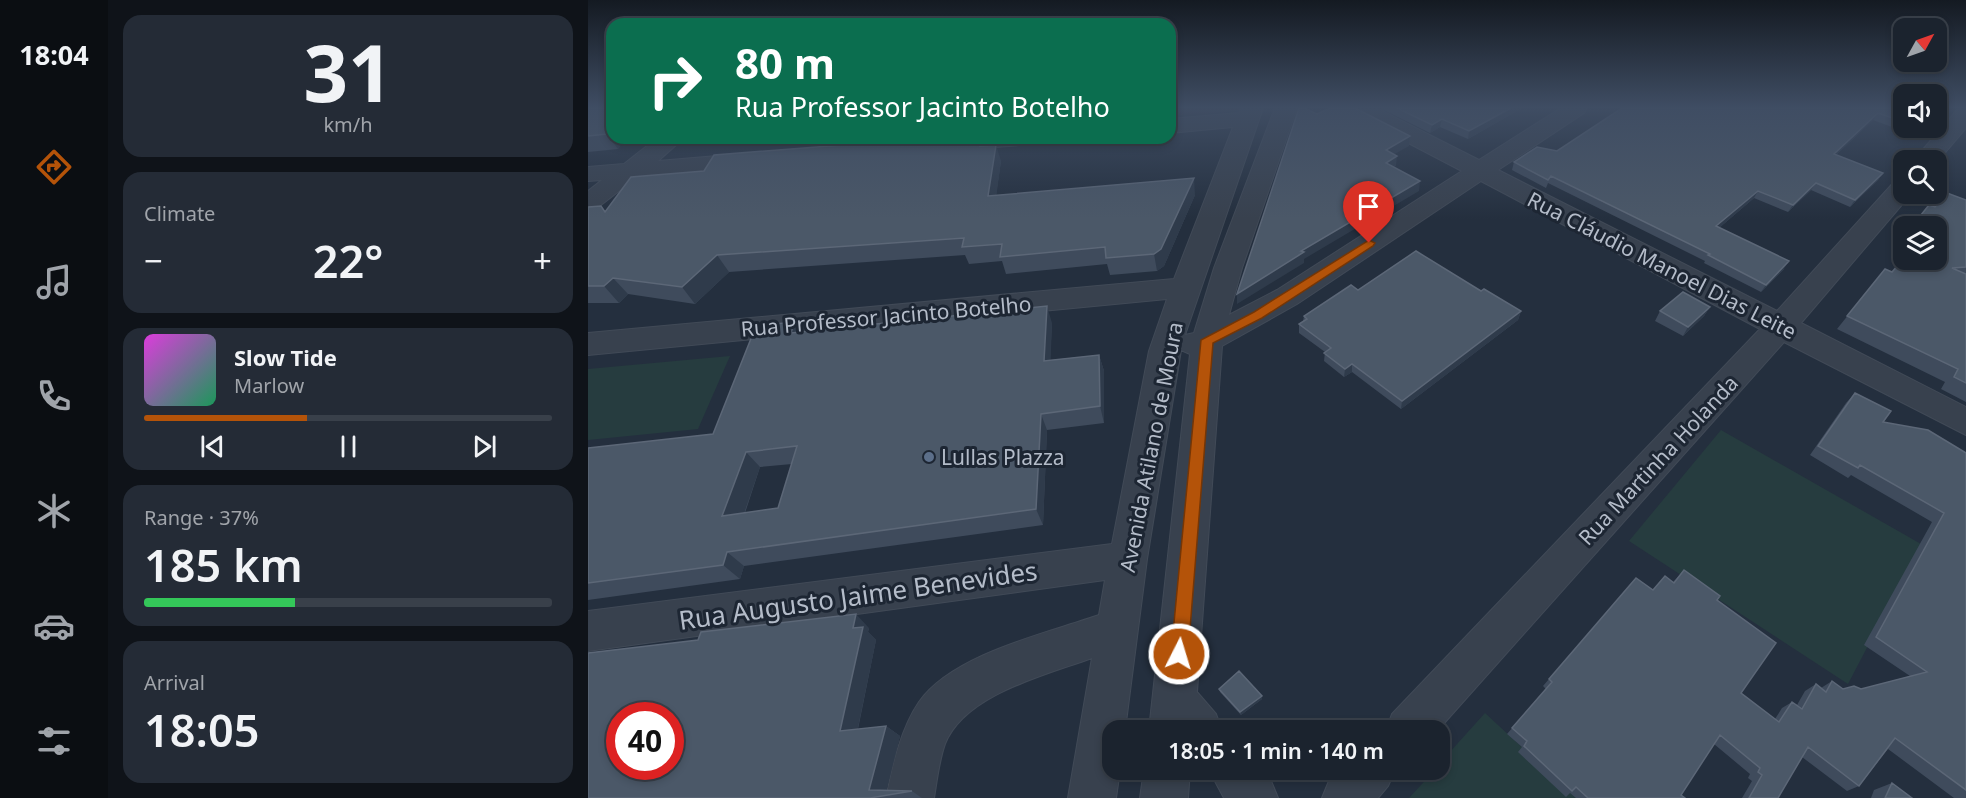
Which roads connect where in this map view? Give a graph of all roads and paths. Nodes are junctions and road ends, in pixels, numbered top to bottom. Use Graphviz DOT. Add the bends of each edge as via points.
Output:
graph roads {
  1 [pos="663,145"];
  2 [pos="935,145"];
  3 [pos="1237,145"];
  4 [pos="1273,145"];
  5 [pos="1432,145"];
  6 [pos="1518,145"];
  7 [pos="914,147"];
  8 [pos="772,159"];
  9 [pos="1480,170"];
  10 [pos="630,171"];
  11 [pos="588,174"];
  12 [pos="1893,199"];
  13 [pos="588,203"];
  14 [pos="1185,288"];
  15 [pos="1781,326"];
  16 [pos="1207,340"];
  17 [pos="588,344"];
  18 [pos="1165,351"];
  19 [pos="1966,422"];
  20 [pos="1128,559"];
  21 [pos="1118,628"];
  22 [pos="588,632"];
  23 [pos="1183,720"];
  24 [pos="1417,720"];
  25 [pos="1166,780"];
  26 [pos="1240,780"];
  27 [pos="1363,780"];
  28 [pos="910,798"];
  29 [pos="1092,798"];
  30 [pos="1164,798"];
  31 [pos="1254,798"];
  32 [pos="1346,798"];
  1 -- 10 [label="street"];
  2 -- 7 [label="street"];
  3 -- 14 [label="street, Avenida Atilano de Moura"];
  4 -- 16 [label="street, Avenida Atilano de Moura" via="1228,268"];
  5 -- 9 [label="street, Rua Cláudio Manoel Dias Leite"];
  6 -- 9 [label="street"];
  8 -- 10 [label="street"];
  9 -- 15 [label="street, Rua Cláudio Manoel Dias Leite"];
  9 -- 16 [label="street" via="1287,297"];
  10 -- 11 [label="street"];
  10 -- 13 [label="street"];
  12 -- 15 [label="street, Rua Martinha Holanda"];
  14 -- 17 [label="street, Rua Professor Jacinto Botelho"];
  14 -- 18 [label="street, Avenida Atilano de Moura"];
  15 -- 19 [label="street, Rua Cláudio Manoel Dias Leite"];
  15 -- 24 [label="street, Rua Martinha Holanda"];
  16 -- 18 [label="street"];
  16 -- 23 [label="street, Avenida Atilano de Moura"];
  18 -- 20 [label="street, Avenida Atilano de Moura"];
  20 -- 21 [label="street, Avenida Atilano de Moura"];
  20 -- 22 [label="street, Rua Augusto Jaime Benevides"];
  21 -- 28 [label="street" via="977,680 961,691 942,708 923,735"];
  21 -- 29 [label="street, Avenida Atilano de Moura"];
  25 -- 30 [label="street"];
  26 -- 31 [label="street"];
  27 -- 32 [label="street"];
}
